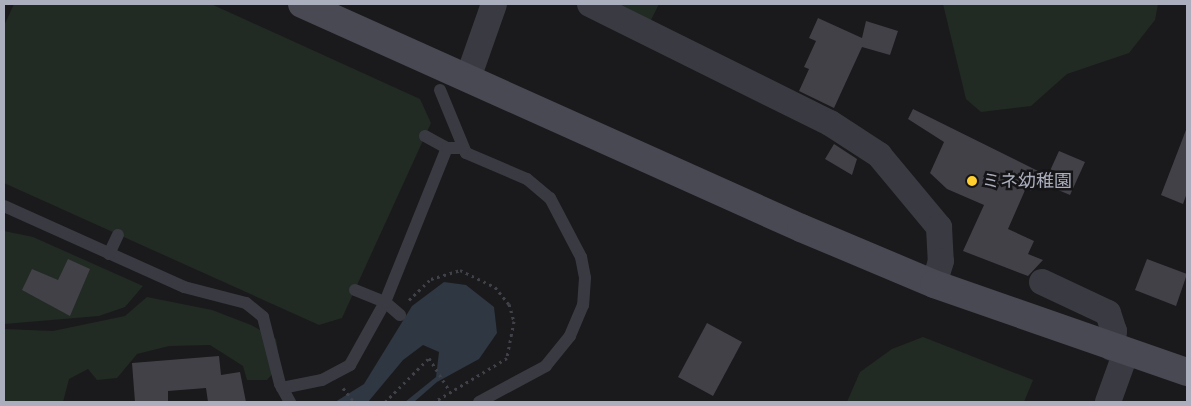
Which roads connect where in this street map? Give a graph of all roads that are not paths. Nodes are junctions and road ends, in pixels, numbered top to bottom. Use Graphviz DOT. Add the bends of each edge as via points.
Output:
graph roads {
  1 [pos="302,4"];
  2 [pos="494,4"];
  3 [pos="590,4"];
  4 [pos="468,78"];
  5 [pos="440,90"];
  6 [pos="425,136"];
  7 [pos="447,148"];
  8 [pos="463,148"];
  9 [pos="4,206"];
  10 [pos="118,235"];
  11 [pos="109,254"];
  12 [pos="1042,282"];
  13 [pos="934,284"];
  14 [pos="355,290"];
  15 [pos="385,302"];
  16 [pos="400,315"];
  17 [pos="1119,350"];
  18 [pos="1187,372"];
  19 [pos="282,388"];
  20 [pos="290,402"];
  21 [pos="479,402"];
  22 [pos="1108,402"];
  1 -- 4 [label="street"];
  2 -- 4 [label="street"];
  3 -- 13 [label="street" via="830,123 879,156 939,227 940,260"];
  4 -- 13 [label="street"];
  5 -- 8 [label="lane"];
  6 -- 7 [label="lane"];
  7 -- 8 [label="lane"];
  7 -- 15 [label="lane"];
  8 -- 21 [label="lane" via="527,179 550,198 581,258 585,278 584,305 570,336 546,366"];
  9 -- 11 [label="lane"];
  10 -- 11 [label="lane"];
  11 -- 19 [label="lane" via="184,287 246,303 263,317"];
  12 -- 17 [label="street" via="1108,313"];
  13 -- 17 [label="street"];
  14 -- 15 [label="lane"];
  15 -- 16 [label="lane"];
  15 -- 19 [label="lane" via="350,365 322,380"];
  17 -- 18 [label="street"];
  17 -- 22 [label="street"];
  19 -- 20 [label="lane"];
}
